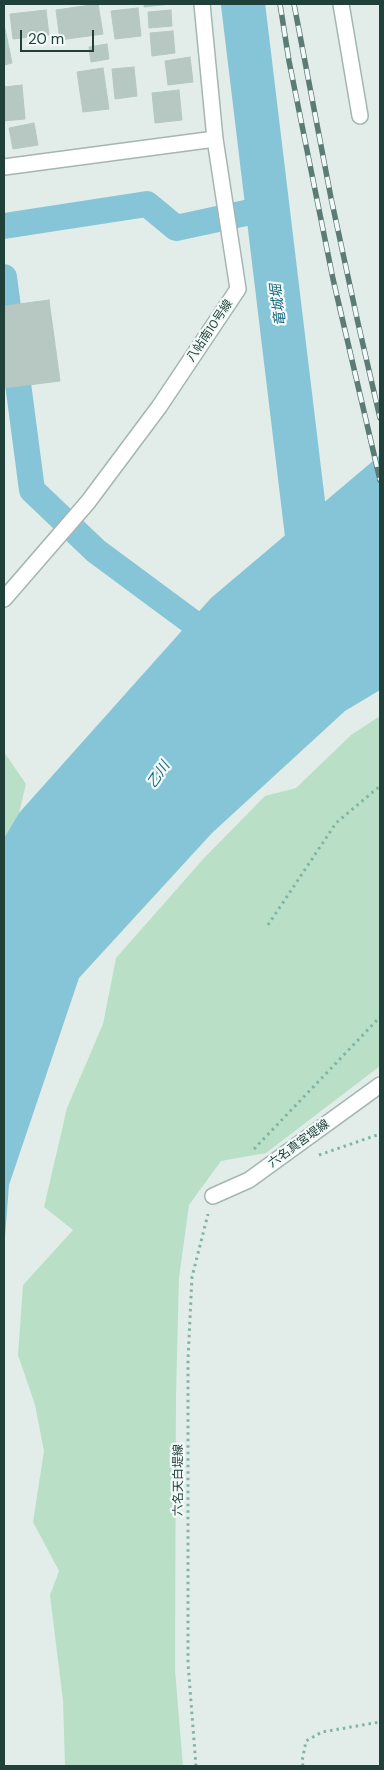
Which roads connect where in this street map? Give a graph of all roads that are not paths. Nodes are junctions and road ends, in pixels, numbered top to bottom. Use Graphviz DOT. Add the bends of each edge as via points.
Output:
graph roads {
  1 [pos="202,4"];
  2 [pos="341,4"];
  3 [pos="360,116"];
  4 [pos="215,139"];
  5 [pos="4,167"];
  6 [pos="4,599"];
  7 [pos="380,1085"];
  8 [pos="213,1196"];
  1 -- 4 [label="street, 八帖南10号線"];
  2 -- 3 [label="street"];
  4 -- 5 [label="street"];
  4 -- 6 [label="street, 八帖南10号線" via="238,290 159,407 88,502"];
  7 -- 8 [label="street, 六名真宮堤線" via="248,1180"];
}
